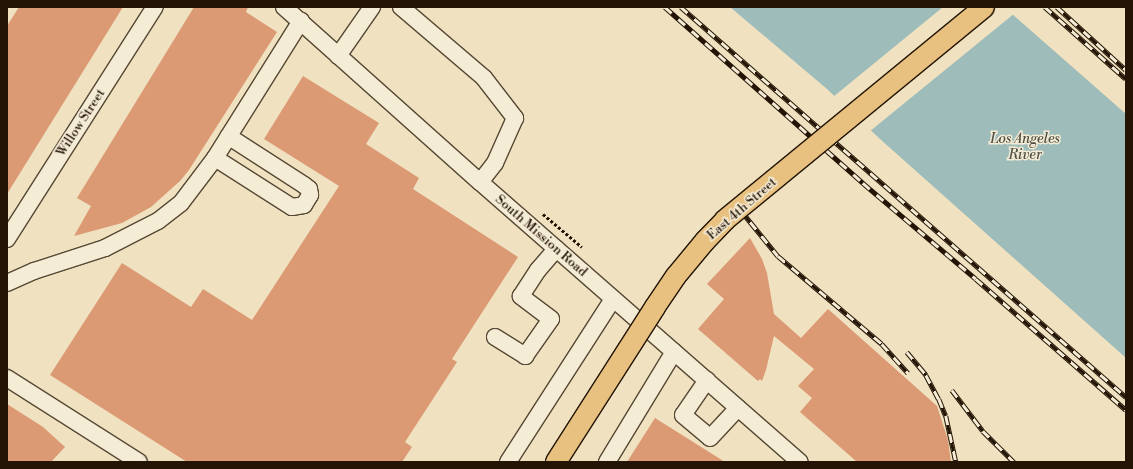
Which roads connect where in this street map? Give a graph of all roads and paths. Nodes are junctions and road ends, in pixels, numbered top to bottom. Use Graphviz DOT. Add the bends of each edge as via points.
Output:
graph roads {
  1 [pos="155,7"];
  2 [pos="284,7"];
  3 [pos="372,7"];
  4 [pos="401,7"];
  5 [pos="984,7"];
  6 [pos="301,21"];
  7 [pos="338,56"];
  8 [pos="228,136"];
  9 [pos="215,158"];
  10 [pos="480,182"];
  11 [pos="7,239"];
  12 [pos="556,249"];
  13 [pos="7,283"];
  14 [pos="613,299"];
  15 [pos="495,337"];
  16 [pos="674,352"];
  17 [pos="7,378"];
  18 [pos="707,380"];
  19 [pos="738,408"];
  20 [pos="118,456"];
  21 [pos="140,462"];
  22 [pos="508,462"];
  23 [pos="556,462"];
  24 [pos="607,462"];
  25 [pos="800,462"];
  1 -- 11 [label="street, Willow Street"];
  2 -- 6 [label="street, South Mission Road"];
  3 -- 7 [label="street"];
  4 -- 10 [label="street" via="484,78 515,118 495,163"];
  5 -- 23 [label="main road, East 4th Street, bridge" via="725,220 705,241 655,307"];
  6 -- 7 [label="street, South Mission Road"];
  6 -- 8 [label="street"];
  7 -- 10 [label="street, South Mission Road"];
  8 -- 9 [label="street"];
  8 -- 9 [label="street" via="304,185 309,189 310,195 304,205 292,206"];
  9 -- 13 [label="street" via="181,203 158,221 105,248 34,271"];
  10 -- 12 [label="street, South Mission Road"];
  12 -- 14 [label="street, South Mission Road"];
  12 -- 15 [label="street" via="521,296 551,319 525,356"];
  14 -- 16 [label="street, South Mission Road"];
  14 -- 22 [label="street"];
  16 -- 18 [label="street, South Mission Road"];
  16 -- 24 [label="street"];
  17 -- 20 [label="street"];
  18 -- 19 [label="street, South Mission Road"];
  18 -- 19 [label="street" via="683,415 710,438"];
  19 -- 25 [label="street, South Mission Road"];
  20 -- 21 [label="street"];
}
